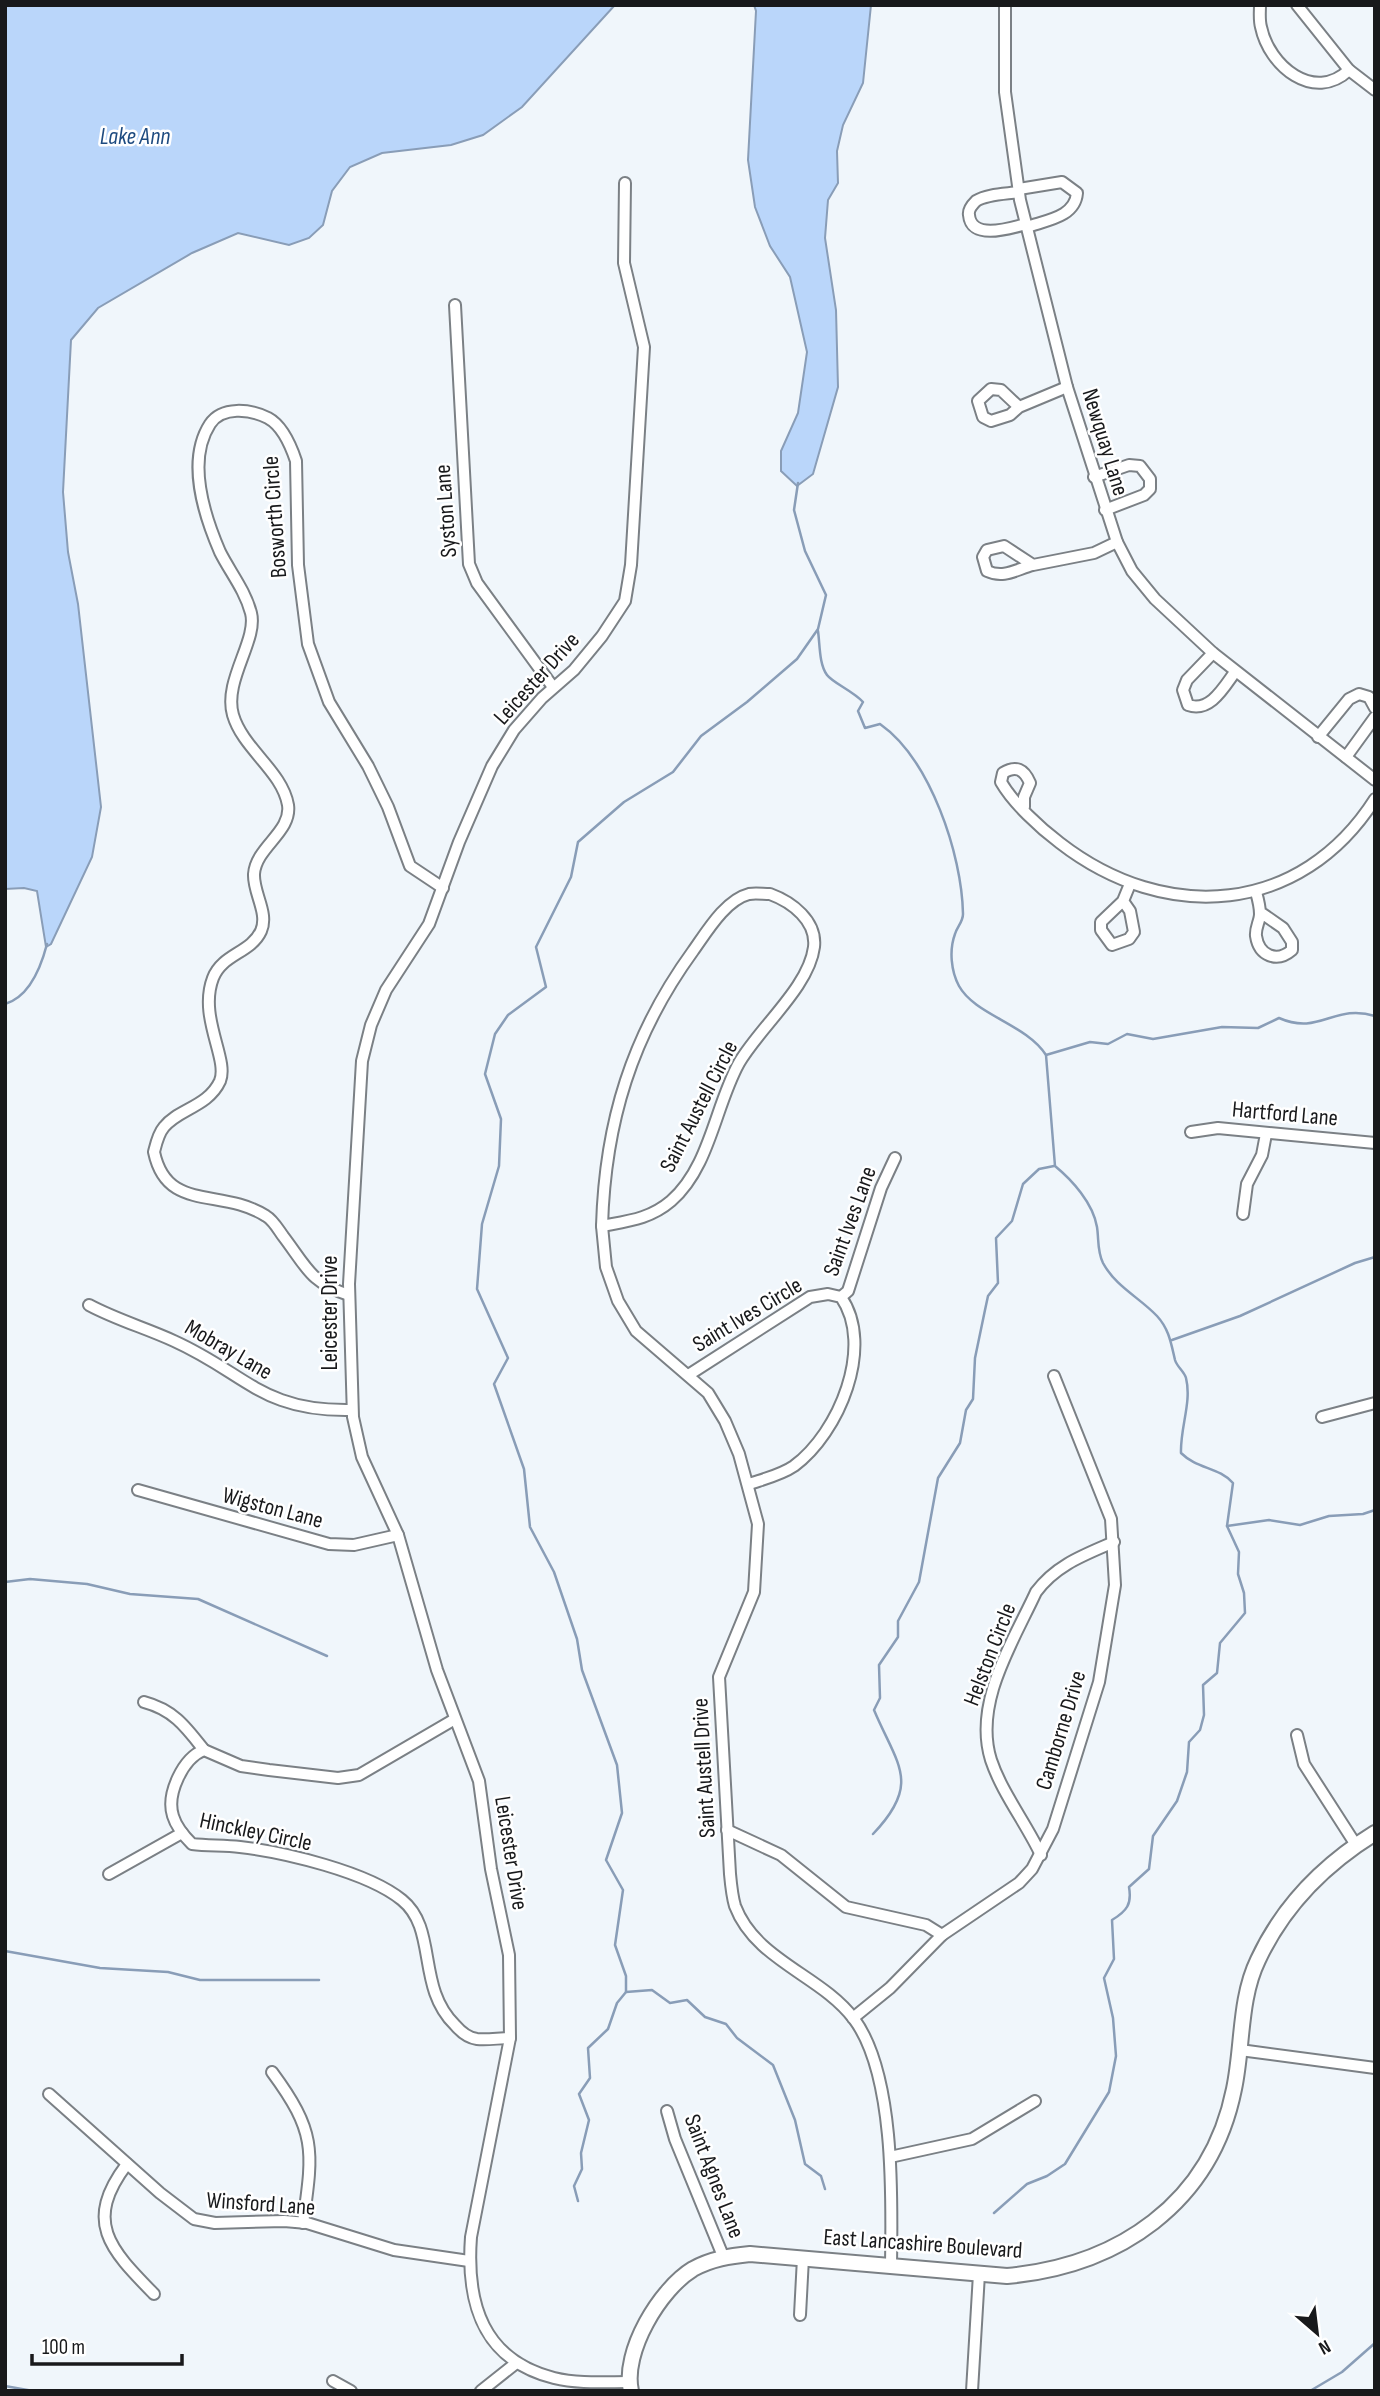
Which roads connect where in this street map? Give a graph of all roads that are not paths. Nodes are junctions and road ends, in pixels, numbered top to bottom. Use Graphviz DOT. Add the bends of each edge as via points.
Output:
graph roads {
  1 [pos="1005,5"];
  2 [pos="1260,5"];
  3 [pos="1297,5"];
  4 [pos="1349,70"];
  5 [pos="1375,90"];
  6 [pos="625,183"];
  7 [pos="1019,190"];
  8 [pos="1026,226"];
  9 [pos="454,305"];
  10 [pos="1067,387"];
  11 [pos="1019,407"];
  12 [pos="1094,477"];
  13 [pos="1105,510"];
  14 [pos="1117,542"];
  15 [pos="1033,565"];
  16 [pos="1213,653"];
  17 [pos="1236,672"];
  18 [pos="553,687"];
  19 [pos="1375,708"];
  20 [pos="1375,717"];
  21 [pos="1318,737"];
  22 [pos="1346,757"];
  23 [pos="1375,780"];
  24 [pos="1375,799"];
  25 [pos="1024,807"];
  26 [pos="1130,884"];
  27 [pos="443,888"];
  28 [pos="1256,892"];
  29 [pos="1123,901"];
  30 [pos="1261,912"];
  31 [pos="1191,1132"];
  32 [pos="1266,1134"];
  33 [pos="1375,1143"];
  34 [pos="895,1158"];
  35 [pos="1243,1214"];
  36 [pos="602,1226"];
  37 [pos="349,1295"];
  38 [pos="841,1297"];
  39 [pos="89,1305"];
  40 [pos="690,1374"];
  41 [pos="1054,1376"];
  42 [pos="1375,1403"];
  43 [pos="352,1410"];
  44 [pos="1322,1416"];
  45 [pos="749,1484"];
  46 [pos="138,1490"];
  47 [pos="398,1535"];
  48 [pos="1114,1542"];
  49 [pos="144,1702"];
  50 [pos="455,1719"];
  51 [pos="1297,1735"];
  52 [pos="204,1750"];
  53 [pos="727,1830"];
  54 [pos="182,1833"];
  55 [pos="1375,1833"];
  56 [pos="1356,1845"];
  57 [pos="1041,1855"];
  58 [pos="109,1874"];
  59 [pos="942,1936"];
  60 [pos="853,2018"];
  61 [pos="510,2038"];
  62 [pos="1240,2050"];
  63 [pos="1375,2068"];
  64 [pos="272,2072"];
  65 [pos="50,2094"];
  66 [pos="1035,2101"];
  67 [pos="667,2111"];
  68 [pos="890,2157"];
  69 [pos="127,2164"];
  70 [pos="303,2223"];
  71 [pos="723,2256"];
  72 [pos="803,2258"];
  73 [pos="469,2261"];
  74 [pos="891,2265"];
  75 [pos="979,2274"];
  76 [pos="154,2294"];
  77 [pos="800,2315"];
  78 [pos="515,2364"];
  79 [pos="333,2381"];
  80 [pos="630,2386"];
  81 [pos="351,2391"];
  82 [pos="481,2391"];
  83 [pos="972,2391"];
  1 -- 7 [label="street, Newquay Lane" via="1005,92"];
  2 -- 4 [label="street" via="1261,27 1270,51 1286,70 1300,79 1321,83 1337,81"];
  3 -- 4 [label="street"];
  4 -- 5 [label="street"];
  6 -- 18 [label="street, Leicester Drive" via="624,263 644,346 632,565 625,601 603,636"];
  7 -- 8 [label="street, Newquay Lane"];
  7 -- 8 [label="street" via="977,201 968,217 973,226 983,230"];
  7 -- 8 [label="street" via="1062,182 1077,193 1069,212"];
  8 -- 10 [label="street, Newquay Lane"];
  9 -- 18 [label="street, Syston Lane" via="469,565 477,583"];
  10 -- 11 [label="street"];
  10 -- 12 [label="street, Newquay Lane"];
  12 -- 13 [label="street, Newquay Lane"];
  12 -- 13 [label="street" via="1129,465 1140,466 1150,479 1150,489 1144,495"];
  13 -- 14 [label="street, Newquay Lane"];
  14 -- 15 [label="street" via="1081,556"];
  14 -- 16 [label="street, Newquay Lane" via="1132,571 1155,599"];
  16 -- 17 [label="street, Newquay Lane"];
  16 -- 17 [label="street" via="1187,680 1183,690 1188,705 1206,705"];
  17 -- 21 [label="street, Newquay Lane"];
  18 -- 27 [label="street, Leicester Drive" via="514,730 492,766"];
  19 -- 21 [label="street" via="1369,697 1359,694 1349,699"];
  20 -- 22 [label="street"];
  21 -- 22 [label="street, Newquay Lane"];
  22 -- 23 [label="street, Newquay Lane"];
  24 -- 28 [label="street" via="1348,835 1315,865"];
  25 -- 26 [label="street" via="1072,853"];
  26 -- 28 [label="street" via="1192,897"];
  26 -- 29 [label="street"];
  27 -- 37 [label="street, Leicester Drive" via="429,924 386,990 365,1043"];
  27 -- 37 [label="street, Bosworth Circle" via="410,866 368,766 329,702 308,644 298,565 292,449 268,418 240,410 214,418 206,430 198,480 206,516 253,618 232,692 232,714 243,738 283,791 287,818 258,857 254,871 262,930 228,957 212,979 207,1009 221,1078 201,1102 164,1126 154,1152 163,1180 173,1188 243,1203 270,1218 309,1274 326,1288"];
  28 -- 30 [label="street"];
  31 -- 32 [label="street, Hartford Lane" via="1218,1128"];
  32 -- 33 [label="street, Hartford Lane"];
  32 -- 35 [label="street" via="1262,1155 1247,1184"];
  34 -- 38 [label="street, Saint Ives Lane" via="848,1291"];
  36 -- 36 [label="street, Saint Austell Circle" via="619,1100 635,1050 664,991 722,913 738,901 747,895 770,894 786,900 810,928 814,945 808,969 739,1064 693,1171 672,1200 648,1217"];
  36 -- 40 [label="street, Saint Austell Drive" via="606,1267 618,1301 636,1331 660,1355"];
  37 -- 43 [label="street, Leicester Drive"];
  38 -- 40 [label="street, Saint Ives Circle" via="810,1297"];
  38 -- 45 [label="street" via="853,1319 855,1338 843,1399 833,1419 794,1465"];
  39 -- 43 [label="street, Mobray Lane" via="174,1340 278,1400 317,1411"];
  40 -- 45 [label="street, Saint Austell Drive" via="725,1421"];
  41 -- 48 [label="street, Camborne Drive" via="1102,1495"];
  42 -- 44 [label="street"];
  43 -- 47 [label="street, Leicester Drive" via="362,1457"];
  45 -- 53 [label="street, Saint Austell Drive" via="758,1524 754,1592 719,1677"];
  46 -- 47 [label="street, Wigston Lane" via="329,1544 354,1545"];
  47 -- 50 [label="street, Leicester Drive"];
  48 -- 57 [label="street, Camborne Drive" via="1115,1585 1099,1682"];
  48 -- 57 [label="street, Helston Circle" via="1047,1577 1036,1592 990,1697 986,1721 992,1761"];
  49 -- 52 [label="street" via="179,1718"];
  50 -- 52 [label="street" via="359,1776 338,1778 241,1766"];
  50 -- 61 [label="street, Leicester Drive" via="479,1781 509,1955"];
  51 -- 56 [label="street" via="1304,1764"];
  52 -- 54 [label="street, Hinckley Circle" via="185,1765 175,1788 172,1815"];
  53 -- 59 [label="street" via="781,1854 846,1907 926,1925"];
  53 -- 60 [label="street, Saint Austell Drive" via="735,1905 747,1930"];
  54 -- 58 [label="street"];
  54 -- 61 [label="street, Hinckley Circle" via="192,1844 272,1852 381,1885 404,1901 419,1922 433,1994 444,2014 476,2039"];
  55 -- 56 [label="main road, East Lancashire Boulevard"];
  56 -- 62 [label="main road, East Lancashire Boulevard" via="1318,1875 1282,1916 1248,1986"];
  57 -- 59 [label="street, Camborne Drive" via="1019,1883"];
  59 -- 60 [label="street, Camborne Drive"];
  60 -- 68 [label="street, Saint Austell Drive" via="865,2035 876,2067"];
  61 -- 73 [label="street, Leicester Drive"];
  62 -- 63 [label="street"];
  62 -- 75 [label="main road, East Lancashire Boulevard" via="1227,2120 1215,2146 1199,2174 1144,2231 1096,2257 1064,2267 1018,2275"];
  64 -- 70 [label="street" via="299,2112 311,2150"];
  65 -- 69 [label="street, Winsford Lane"];
  66 -- 68 [label="street" via="972,2139"];
  67 -- 71 [label="street, Saint Agnes Lane"];
  68 -- 74 [label="street, Saint Austell Drive"];
  69 -- 70 [label="street, Winsford Lane" via="194,2219"];
  69 -- 76 [label="street" via="105,2201 107,2236"];
  70 -- 73 [label="street, Winsford Lane" via="394,2250"];
  71 -- 72 [label="main road, East Lancashire Boulevard"];
  71 -- 80 [label="main road, East Lancashire Boulevard" via="692,2270 652,2311 635,2351"];
  72 -- 74 [label="main road, East Lancashire Boulevard"];
  72 -- 77 [label="street"];
  73 -- 78 [label="street, Leicester Drive" via="475,2310 493,2342"];
  74 -- 75 [label="main road, East Lancashire Boulevard"];
  75 -- 83 [label="street"];
  78 -- 80 [label="street, Leicester Drive" via="556,2378"];
  78 -- 82 [label="street"];
  79 -- 81 [label="street"];
}
